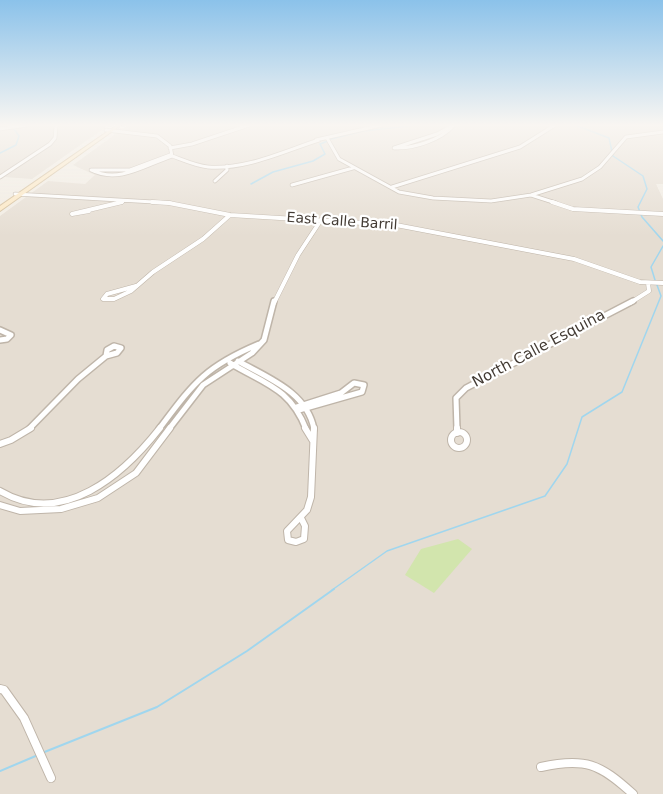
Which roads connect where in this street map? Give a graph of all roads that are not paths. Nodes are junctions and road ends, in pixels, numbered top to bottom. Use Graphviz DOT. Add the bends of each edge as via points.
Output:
graph roads {
  1 [pos="23,162"];
  2 [pos="63,162"];
  3 [pos="153,162"];
  4 [pos="155,162"];
  5 [pos="189,162"];
  6 [pos="248,162"];
  7 [pos="345,162"];
  8 [pos="472,162"];
  9 [pos="604,162"];
  10 [pos="198,165"];
  11 [pos="227,165"];
  12 [pos="353,168"];
  13 [pos="0,177"];
  14 [pos="215,181"];
  15 [pos="292,184"];
  16 [pos="392,187"];
  17 [pos="18,194"];
  18 [pos="531,195"];
  19 [pos="127,201"];
  20 [pos="0,204"];
  21 [pos="0,209"];
  22 [pos="89,211"];
  23 [pos="663,214"];
  24 [pos="231,216"];
  25 [pos="321,220"];
  26 [pos="648,283"];
  27 [pos="663,283"];
  28 [pos="136,286"];
  29 [pos="0,330"];
  30 [pos="0,340"];
  31 [pos="261,343"];
  32 [pos="106,356"];
  33 [pos="229,359"];
  34 [pos="235,363"];
  35 [pos="306,406"];
  36 [pos="298,409"];
  37 [pos="457,433"];
  38 [pos="313,441"];
  39 [pos="0,444"];
  40 [pos="0,490"];
  41 [pos="0,505"];
  42 [pos="301,518"];
  43 [pos="0,689"];
  44 [pos="541,767"];
  45 [pos="51,778"];
  46 [pos="633,794"];
  1 -- 13 [label="street"];
  2 -- 17 [label="main road"];
  3 -- 4 [label="street" via="123,172 91,170 100,174 126,173"];
  5 -- 10 [label="street"];
  6 -- 11 [label="street"];
  7 -- 12 [label="street"];
  8 -- 16 [label="street"];
  9 -- 18 [label="street" via="592,174"];
  10 -- 11 [label="street"];
  11 -- 14 [label="street"];
  12 -- 15 [label="street"];
  12 -- 16 [label="street"];
  16 -- 18 [label="street" via="410,195 465,201"];
  17 -- 19 [label="street, East Calle Barril"];
  17 -- 20 [label="main road"];
  17 -- 21 [label="main road"];
  18 -- 23 [label="street" via="573,209"];
  19 -- 22 [label="street"];
  19 -- 24 [label="street, East Calle Barril" via="169,203"];
  24 -- 25 [label="street, East Calle Barril"];
  24 -- 28 [label="street"];
  25 -- 26 [label="street, East Calle Barril" via="396,225 504,244 574,259"];
  25 -- 31 [label="street" via="282,282 267,335"];
  26 -- 27 [label="street, East Calle Barril"];
  26 -- 37 [label="street, North Calle Esquina" via="645,295 466,388 456,398"];
  28 -- 28 [label="street" via="107,294 103,299 118,298"];
  29 -- 30 [label="street" via="11,335"];
  31 -- 33 [label="street"];
  31 -- 34 [label="street"];
  32 -- 39 [label="street" via="76,380 31,428 14,441"];
  33 -- 34 [label="street"];
  33 -- 40 [label="street" via="195,382 128,468 94,490 45,502 21,501"];
  34 -- 35 [label="street" via="288,389"];
  34 -- 36 [label="street" via="282,392"];
  34 -- 41 [label="street" via="203,385 136,472 98,498 61,509 20,511"];
  35 -- 35 [label="street" via="354,383 364,386 362,392 352,396"];
  35 -- 36 [label="street"];
  35 -- 38 [label="street" via="314,424"];
  36 -- 38 [label="street"];
  38 -- 42 [label="street" via="311,498"];
  43 -- 45 [label="street" via="24,718"];
  44 -- 46 [label="street" via="568,760 601,767"];
}
